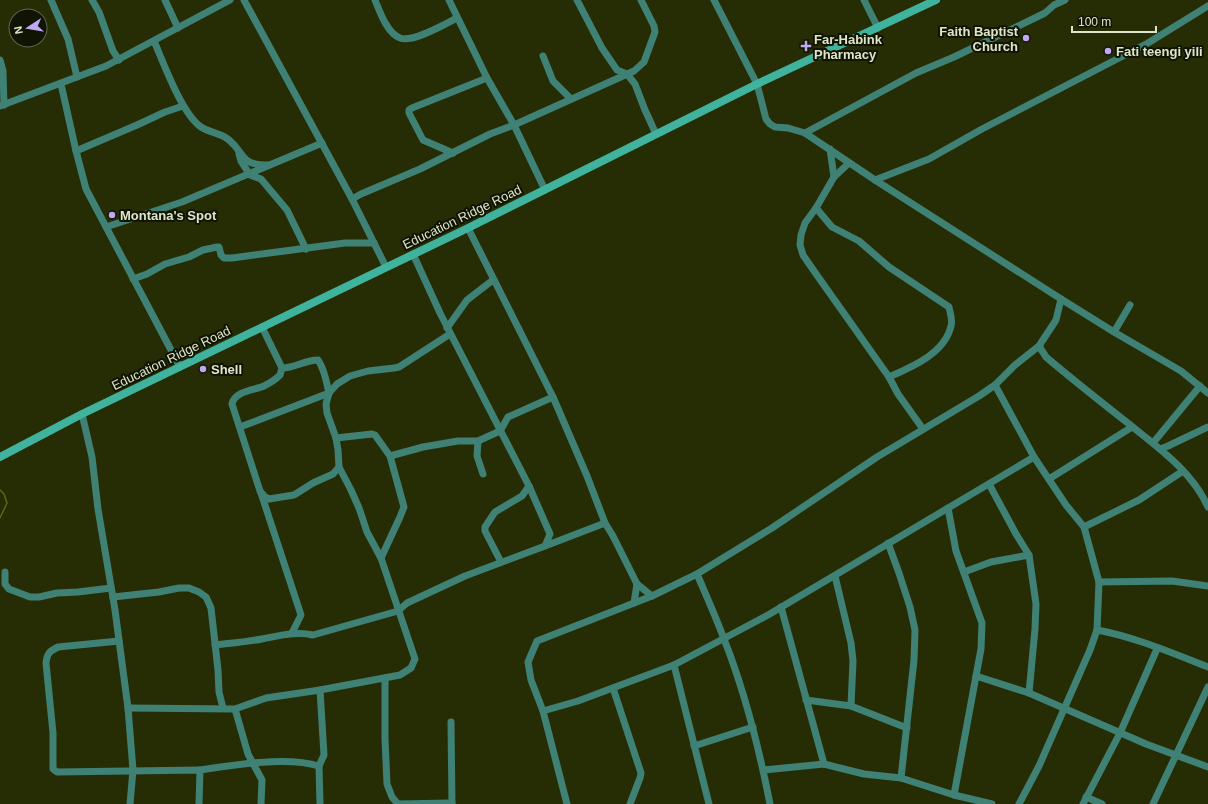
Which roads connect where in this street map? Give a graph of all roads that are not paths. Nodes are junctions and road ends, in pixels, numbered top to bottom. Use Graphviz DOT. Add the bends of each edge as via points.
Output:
graph roads {
  1 [pos="51,0"];
  2 [pos="92,0"];
  3 [pos="165,0"];
  4 [pos="230,0"];
  5 [pos="244,0"];
  6 [pos="375,0"];
  7 [pos="449,0"];
  8 [pos="577,0"];
  9 [pos="641,0"];
  10 [pos="714,0"];
  11 [pos="864,0"];
  12 [pos="936,0"];
  13 [pos="1065,0"];
  14 [pos="1053,2"];
  15 [pos="1207,9"];
  16 [pos="457,18"];
  17 [pos="178,28"];
  18 [pos="878,28"];
  19 [pos="154,41"];
  20 [pos="543,56"];
  21 [pos="0,60"];
  22 [pos="119,60"];
  23 [pos="627,74"];
  24 [pos="77,77"];
  25 [pos="487,78"];
  26 [pos="61,84"];
  27 [pos="757,84"];
  28 [pos="571,99"];
  29 [pos="2,105"];
  30 [pos="183,106"];
  31 [pos="514,125"];
  32 [pos="804,133"];
  33 [pos="656,134"];
  34 [pos="322,143"];
  35 [pos="830,149"];
  36 [pos="76,151"];
  37 [pos="238,151"];
  38 [pos="453,153"];
  39 [pos="849,163"];
  40 [pos="272,165"];
  41 [pos="250,175"];
  42 [pos="834,177"];
  43 [pos="876,180"];
  44 [pos="545,190"];
  45 [pos="352,199"];
  46 [pos="816,208"];
  47 [pos="106,227"];
  48 [pos="468,228"];
  49 [pos="374,243"];
  50 [pos="306,249"];
  51 [pos="413,254"];
  52 [pos="386,267"];
  53 [pos="133,279"];
  54 [pos="493,280"];
  55 [pos="1061,299"];
  56 [pos="1130,305"];
  57 [pos="262,327"];
  58 [pos="449,331"];
  59 [pos="1114,332"];
  60 [pos="1039,346"];
  61 [pos="180,367"];
  62 [pos="282,368"];
  63 [pos="889,377"];
  64 [pos="995,385"];
  65 [pos="1200,386"];
  66 [pos="329,393"];
  67 [pos="1208,393"];
  68 [pos="552,397"];
  69 [pos="82,414"];
  70 [pos="240,427"];
  71 [pos="1132,427"];
  72 [pos="1208,427"];
  73 [pos="923,429"];
  74 [pos="500,431"];
  75 [pos="336,438"];
  76 [pos="478,441"];
  77 [pos="1153,443"];
  78 [pos="1160,449"];
  79 [pos="390,456"];
  80 [pos="0,457"];
  81 [pos="1034,457"];
  82 [pos="339,467"];
  83 [pos="1183,471"];
  84 [pos="483,474"];
  85 [pos="1049,479"];
  86 [pos="989,484"];
  87 [pos="529,486"];
  88 [pos="260,491"];
  89 [pos="1208,507"];
  90 [pos="948,508"];
  91 [pos="605,523"];
  92 [pos="1084,527"];
  93 [pos="888,544"];
  94 [pos="545,546"];
  95 [pos="1029,555"];
  96 [pos="381,558"];
  97 [pos="501,562"];
  98 [pos="5,572"];
  99 [pos="964,572"];
  100 [pos="697,574"];
  101 [pos="835,576"];
  102 [pos="1099,582"];
  103 [pos="637,584"];
  104 [pos="1208,586"];
  105 [pos="111,588"];
  106 [pos="652,596"];
  107 [pos="113,597"];
  108 [pos="634,603"];
  109 [pos="781,607"];
  110 [pos="398,611"];
  111 [pos="1097,630"];
  112 [pos="292,633"];
  113 [pos="724,638"];
  114 [pos="119,641"];
  115 [pos="215,644"];
  116 [pos="1157,648"];
  117 [pos="674,666"];
  118 [pos="1208,668"];
  119 [pos="976,676"];
  120 [pos="384,678"];
  121 [pos="1208,687"];
  122 [pos="612,688"];
  123 [pos="320,690"];
  124 [pos="1029,693"];
  125 [pos="806,700"];
  126 [pos="851,706"];
  127 [pos="128,708"];
  128 [pos="223,708"];
  129 [pos="235,709"];
  130 [pos="1064,709"];
  131 [pos="542,711"];
  132 [pos="451,722"];
  133 [pos="753,727"];
  134 [pos="907,728"];
  135 [pos="1120,733"];
  136 [pos="694,746"];
  137 [pos="1176,756"];
  138 [pos="252,763"];
  139 [pos="824,764"];
  140 [pos="319,766"];
  141 [pos="1208,767"];
  142 [pos="133,770"];
  143 [pos="200,770"];
  144 [pos="764,770"];
  145 [pos="901,778"];
  146 [pos="954,795"];
  147 [pos="1086,797"];
  148 [pos="130,804"];
  149 [pos="199,804"];
  150 [pos="261,804"];
  151 [pos="320,804"];
  152 [pos="397,804"];
  153 [pos="452,804"];
  154 [pos="567,804"];
  155 [pos="630,804"];
  156 [pos="709,804"];
  157 [pos="770,804"];
  158 [pos="992,804"];
  159 [pos="1019,804"];
  160 [pos="1083,804"];
  161 [pos="1102,804"];
  162 [pos="1153,804"];
  1 -- 24 [label="street" via="68,39"];
  2 -- 22 [label="street"];
  3 -- 17 [label="street"];
  4 -- 17 [label="street"];
  5 -- 34 [label="street"];
  6 -- 16 [label="street" via="387,25 400,38 408,39 423,34"];
  7 -- 16 [label="street"];
  8 -- 23 [label="street" via="602,48 617,70"];
  9 -- 23 [label="street" via="655,32 644,62"];
  10 -- 27 [label="street"];
  11 -- 18 [label="street"];
  12 -- 18 [label="main road, Education Ridge Road"];
  13 -- 14 [label="street"];
  14 -- 32 [label="street" via="1045,13 916,73"];
  15 -- 43 [label="street" via="929,159"];
  16 -- 25 [label="street"];
  17 -- 19 [label="street"];
  18 -- 27 [label="main road, Education Ridge Road"];
  19 -- 22 [label="street"];
  19 -- 30 [label="street"];
  20 -- 28 [label="street" via="553,81"];
  21 -- 29 [label="street"];
  22 -- 24 [label="street"];
  23 -- 28 [label="street"];
  23 -- 33 [label="street" via="635,84"];
  24 -- 26 [label="street"];
  25 -- 31 [label="street"];
  25 -- 38 [label="street" via="409,110 424,140"];
  26 -- 29 [label="street"];
  26 -- 36 [label="street"];
  27 -- 32 [label="street" via="766,119 770,124"];
  27 -- 33 [label="main road, Education Ridge Road"];
  28 -- 31 [label="street"];
  30 -- 36 [label="street"];
  30 -- 37 [label="street" via="202,128 226,137"];
  31 -- 38 [label="street"];
  31 -- 44 [label="street"];
  32 -- 35 [label="street"];
  33 -- 44 [label="main road, Education Ridge Road"];
  34 -- 40 [label="street"];
  34 -- 45 [label="street"];
  35 -- 39 [label="street"];
  35 -- 42 [label="street"];
  36 -- 47 [label="street" via="86,189"];
  37 -- 40 [label="street" via="253,164"];
  37 -- 41 [label="street"];
  38 -- 45 [label="street"];
  39 -- 42 [label="street"];
  39 -- 43 [label="street"];
  40 -- 41 [label="street"];
  41 -- 47 [label="street" via="182,202"];
  41 -- 50 [label="street" via="261,179 287,210"];
  42 -- 46 [label="street"];
  43 -- 55 [label="street"];
  44 -- 48 [label="main road, Education Ridge Road"];
  45 -- 49 [label="street"];
  46 -- 63 [label="street" via="800,235 804,255"];
  46 -- 63 [label="street" via="832,227 859,241 889,268 949,307 952,324 939,348 918,363"];
  47 -- 53 [label="street"];
  48 -- 51 [label="main road, Education Ridge Road"];
  48 -- 54 [label="street"];
  49 -- 50 [label="street" via="345,243"];
  49 -- 52 [label="street"];
  50 -- 53 [label="street" via="224,258 219,248 213,247 164,264"];
  51 -- 52 [label="main road, Education Ridge Road"];
  51 -- 58 [label="street"];
  52 -- 57 [label="main road, Education Ridge Road"];
  53 -- 61 [label="street"];
  54 -- 58 [label="street" via="467,300"];
  54 -- 68 [label="street"];
  55 -- 59 [label="street"];
  55 -- 60 [label="street" via="1056,320"];
  56 -- 59 [label="street"];
  57 -- 61 [label="main road, Education Ridge Road"];
  57 -- 62 [label="street"];
  58 -- 66 [label="street" via="399,366 350,376"];
  58 -- 74 [label="street"];
  59 -- 65 [label="street" via="1181,371"];
  60 -- 64 [label="street"];
  60 -- 71 [label="street" via="1046,357"];
  61 -- 69 [label="main road, Education Ridge Road"];
  62 -- 66 [label="street" via="318,360 325,374"];
  62 -- 70 [label="street" via="280,375 274,380 233,400"];
  63 -- 73 [label="street"];
  64 -- 73 [label="street"];
  64 -- 81 [label="street"];
  65 -- 67 [label="street"];
  65 -- 77 [label="street"];
  66 -- 70 [label="street"];
  66 -- 75 [label="street" via="327,414"];
  68 -- 74 [label="street" via="508,417"];
  68 -- 91 [label="street"];
  69 -- 80 [label="main road, Education Ridge Road"];
  69 -- 105 [label="street" via="92,457"];
  70 -- 88 [label="street"];
  71 -- 77 [label="street"];
  71 -- 85 [label="street"];
  72 -- 78 [label="street"];
  73 -- 100 [label="street"];
  74 -- 76 [label="street"];
  74 -- 87 [label="street"];
  75 -- 79 [label="street" via="375,435"];
  75 -- 82 [label="street"];
  76 -- 79 [label="street" via="458,441"];
  76 -- 84 [label="street" via="477,456"];
  77 -- 78 [label="street"];
  78 -- 83 [label="street"];
  79 -- 96 [label="street" via="404,507"];
  81 -- 85 [label="street"];
  81 -- 86 [label="street"];
  82 -- 88 [label="street" via="333,474 294,495 269,499"];
  82 -- 96 [label="street"];
  83 -- 89 [label="street"];
  83 -- 92 [label="street" via="1139,500"];
  85 -- 92 [label="street"];
  86 -- 90 [label="street"];
  86 -- 95 [label="street"];
  87 -- 94 [label="street" via="550,534"];
  87 -- 97 [label="street" via="522,496 495,512 485,527 485,532"];
  88 -- 112 [label="street" via="300,615"];
  90 -- 93 [label="street"];
  90 -- 99 [label="street" via="956,551"];
  91 -- 94 [label="street"];
  91 -- 103 [label="street"];
  92 -- 102 [label="street"];
  93 -- 101 [label="street"];
  93 -- 134 [label="street" via="910,607 915,630"];
  94 -- 97 [label="street"];
  95 -- 99 [label="street" via="991,562"];
  95 -- 124 [label="street" via="1036,604"];
  96 -- 110 [label="street"];
  97 -- 110 [label="street" via="407,603"];
  98 -- 105 [label="street" via="5,584 9,589 30,597"];
  99 -- 119 [label="street" via="982,623"];
  100 -- 106 [label="street"];
  100 -- 113 [label="street"];
  101 -- 109 [label="street"];
  101 -- 126 [label="street" via="851,643"];
  102 -- 104 [label="street" via="1172,581"];
  102 -- 111 [label="street"];
  103 -- 106 [label="street"];
  103 -- 108 [label="street"];
  105 -- 107 [label="street"];
  106 -- 108 [label="street"];
  107 -- 114 [label="street"];
  107 -- 115 [label="street" via="179,588 199,592 206,597 211,608"];
  108 -- 131 [label="street" via="537,641 528,662 530,680"];
  109 -- 113 [label="street"];
  109 -- 125 [label="street"];
  110 -- 112 [label="street" via="313,635"];
  110 -- 120 [label="street" via="415,659 411,668 400,675"];
  111 -- 116 [label="street" via="1114,633"];
  111 -- 130 [label="street"];
  112 -- 115 [label="street"];
  113 -- 117 [label="street"];
  113 -- 133 [label="street"];
  114 -- 127 [label="street"];
  114 -- 142 [label="street" via="58,647 47,655 53,733 52,766 57,772"];
  115 -- 128 [label="street"];
  116 -- 118 [label="street"];
  116 -- 135 [label="street"];
  117 -- 122 [label="street"];
  117 -- 136 [label="street"];
  119 -- 124 [label="street"];
  119 -- 146 [label="street"];
  120 -- 123 [label="street"];
  120 -- 152 [label="street" via="388,784"];
  121 -- 137 [label="street"];
  122 -- 131 [label="street" via="578,702"];
  122 -- 155 [label="street" via="641,772"];
  123 -- 129 [label="street" via="266,698"];
  123 -- 140 [label="street" via="324,755"];
  124 -- 130 [label="street"];
  125 -- 126 [label="street"];
  125 -- 139 [label="street"];
  126 -- 134 [label="street"];
  127 -- 128 [label="street"];
  127 -- 142 [label="street"];
  128 -- 129 [label="street"];
  129 -- 138 [label="street"];
  130 -- 135 [label="street"];
  130 -- 159 [label="street"];
  131 -- 154 [label="street"];
  132 -- 153 [label="street"];
  133 -- 136 [label="street"];
  133 -- 144 [label="street"];
  134 -- 145 [label="street"];
  135 -- 137 [label="street"];
  135 -- 147 [label="street"];
  136 -- 156 [label="street"];
  137 -- 141 [label="street"];
  137 -- 162 [label="street"];
  138 -- 140 [label="street" via="309,763"];
  138 -- 143 [label="street"];
  138 -- 150 [label="street" via="262,780"];
  139 -- 144 [label="street"];
  139 -- 145 [label="street" via="864,774"];
  140 -- 151 [label="street"];
  142 -- 143 [label="street"];
  142 -- 148 [label="street"];
  143 -- 149 [label="street"];
  144 -- 157 [label="street"];
  145 -- 146 [label="street"];
  146 -- 158 [label="street"];
  147 -- 160 [label="street"];
  147 -- 161 [label="street"];
  152 -- 153 [label="street"];
}
